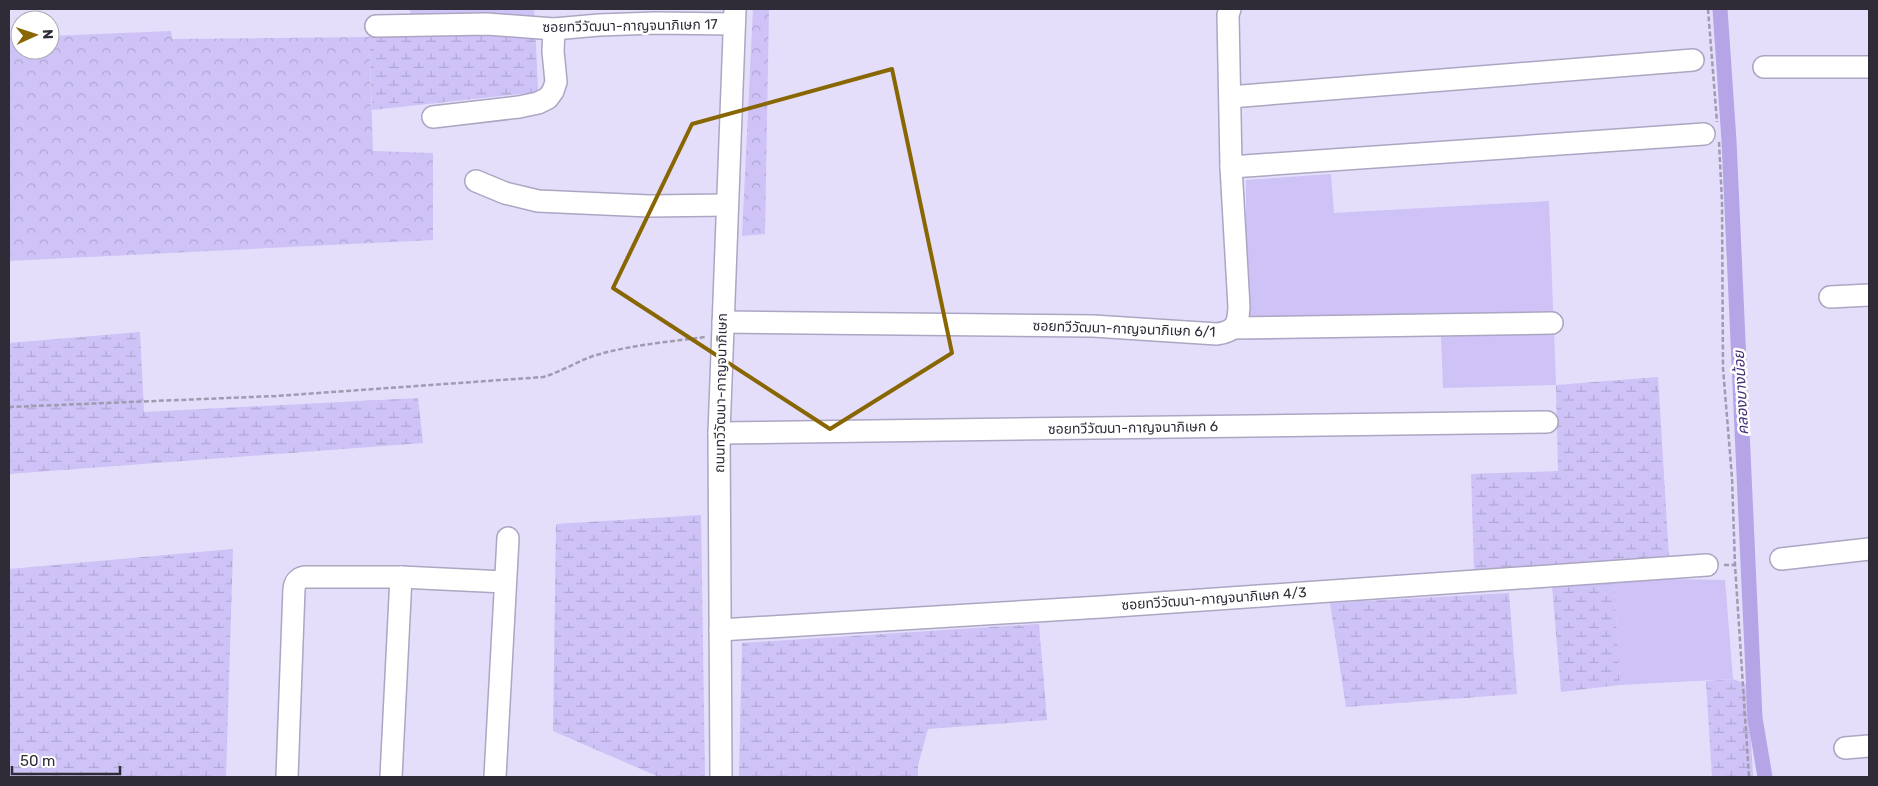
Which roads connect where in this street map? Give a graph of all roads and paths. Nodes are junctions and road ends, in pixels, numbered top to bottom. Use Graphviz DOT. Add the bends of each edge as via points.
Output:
graph roads {
  1 [pos="1230,9"];
  2 [pos="1708,9"];
  3 [pos="735,16"];
  4 [pos="376,26"];
  5 [pos="554,29"];
  6 [pos="1693,60"];
  7 [pos="1764,67"];
  8 [pos="1869,67"];
  9 [pos="1230,97"];
  10 [pos="433,117"];
  11 [pos="1713,132"];
  12 [pos="1231,167"];
  13 [pos="476,181"];
  14 [pos="727,205"];
  15 [pos="1869,295"];
  16 [pos="1830,296"];
  17 [pos="1552,323"];
  18 [pos="723,328"];
  19 [pos="1234,328"];
  20 [pos="9,407"];
  21 [pos="1547,422"];
  22 [pos="719,434"];
  23 [pos="508,538"];
  24 [pos="1869,549"];
  25 [pos="1781,559"];
  26 [pos="1707,565"];
  27 [pos="401,577"];
  28 [pos="505,582"];
  29 [pos="720,630"];
  30 [pos="1869,746"];
  31 [pos="1844,748"];
  32 [pos="287,777"];
  33 [pos="391,777"];
  34 [pos="495,777"];
  35 [pos="721,777"];
  36 [pos="1749,777"];
  1 -- 9 [label="street, ซอยทวีวัฒนา-กาญจนาภิเษก 6/1"];
  2 -- 11 [label="path"];
  3 -- 5 [label="street, ซอยทวีวัฒนา-กาญจนาภิเษก 17"];
  3 -- 14 [label="street, ถนนทวีวัฒนา-กาญจนาภิเษก"];
  4 -- 5 [label="street, ซอยทวีวัฒนา-กาญจนาภิเษก 17" via="487,24"];
  5 -- 10 [label="street" via="556,82 548,98 519,106"];
  6 -- 9 [label="street"];
  7 -- 8 [label="street"];
  9 -- 12 [label="street, ซอยทวีวัฒนา-กาญจนาภิเษก 6/1"];
  11 -- 12 [label="street"];
  11 -- 36 [label="path" via="1722,202 1723,368"];
  12 -- 19 [label="street, ซอยทวีวัฒนา-กาญจนาภิเษก 6/1" via="1239,307"];
  13 -- 14 [label="street" via="505,193 538,201 649,206"];
  14 -- 18 [label="street, ถนนทวีวัฒนา-กาญจนาภิเษก"];
  15 -- 16 [label="street"];
  17 -- 19 [label="street"];
  18 -- 19 [label="street, ซอยทวีวัฒนา-กาญจนาภิเษก 6/1" via="1093,326 1217,334"];
  18 -- 20 [label="path" via="592,356 543,377 276,396"];
  18 -- 22 [label="street, ถนนทวีวัฒนา-กาญจนาภิเษก"];
  21 -- 22 [label="street, ซอยทวีวัฒนา-กาญจนาภิเษก 6"];
  22 -- 29 [label="street, ถนนทวีวัฒนา-กาญจนาภิเษก"];
  23 -- 28 [label="street"];
  24 -- 25 [label="street"];
  26 -- 29 [label="street, ซอยทวีวัฒนา-กาญจนาภิเษก 4/3"];
  27 -- 28 [label="street"];
  27 -- 32 [label="street" via="304,577 295,583"];
  27 -- 33 [label="street"];
  28 -- 34 [label="street"];
  29 -- 35 [label="street, ถนนทวีวัฒนา-กาญจนาภิเษก"];
  30 -- 31 [label="street"];
}
